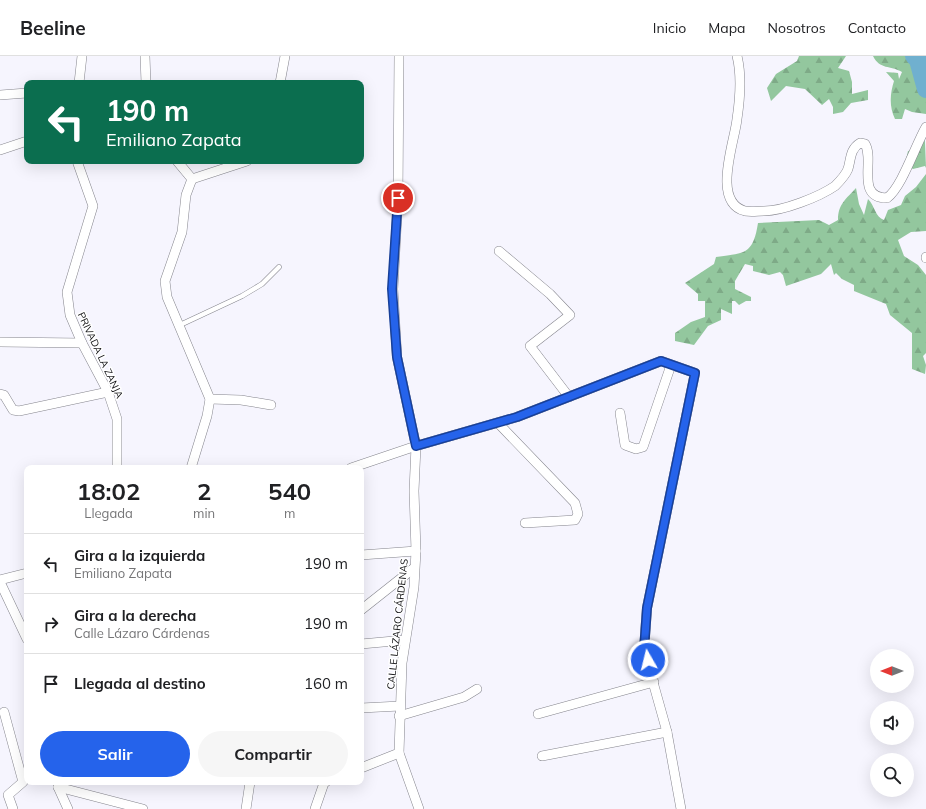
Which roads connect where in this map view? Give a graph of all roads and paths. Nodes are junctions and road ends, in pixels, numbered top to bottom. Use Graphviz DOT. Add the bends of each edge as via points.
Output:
graph roads {
  1 [pos="82,56"];
  2 [pos="145,56"];
  3 [pos="285,56"];
  4 [pos="399,56"];
  5 [pos="737,56"];
  6 [pos="79,80"];
  7 [pos="146,80"];
  8 [pos="281,80"];
  9 [pos="24,93"];
  10 [pos="0,95"];
  11 [pos="926,127"];
  12 [pos="24,142"];
  13 [pos="0,150"];
  14 [pos="77,164"];
  15 [pos="180,164"];
  16 [pos="238,164"];
  17 [pos="192,179"];
  18 [pos="499,251"];
  19 [pos="279,267"];
  20 [pos="180,325"];
  21 [pos="0,342"];
  22 [pos="82,343"];
  23 [pos="671,365"];
  24 [pos="108,392"];
  25 [pos="0,394"];
  26 [pos="569,396"];
  27 [pos="210,399"];
  28 [pos="271,405"];
  29 [pos="620,413"];
  30 [pos="498,423"];
  31 [pos="416,446"];
  32 [pos="117,465"];
  33 [pos="191,465"];
  34 [pos="360,465"];
  35 [pos="525,523"];
  36 [pos="416,551"];
  37 [pos="364,555"];
  38 [pos="414,568"];
  39 [pos="24,575"];
  40 [pos="0,581"];
  41 [pos="364,608"];
  42 [pos="24,633"];
  43 [pos="405,640"];
  44 [pos="364,644"];
  45 [pos="654,682"];
  46 [pos="477,689"];
  47 [pos="400,706"];
  48 [pos="364,708"];
  49 [pos="4,712"];
  50 [pos="538,714"];
  51 [pos="399,716"];
  52 [pos="667,732"];
  53 [pos="399,753"];
  54 [pos="542,756"];
  55 [pos="364,767"];
  56 [pos="59,785"];
  57 [pos="62,785"];
  58 [pos="250,785"];
  59 [pos="323,785"];
  60 [pos="13,809"];
  61 [pos="68,809"];
  62 [pos="143,809"];
  63 [pos="246,809"];
  64 [pos="315,809"];
  65 [pos="419,809"];
  66 [pos="681,809"];
  1 -- 6 [label="street"];
  2 -- 7 [label="street"];
  3 -- 8 [label="street"];
  4 -- 31 [label="street, CALLE LÁZARO CÁRDENAS" via="398,198 392,289 397,357"];
  5 -- 11 [label="street" via="740,70 737,121 727,161 728,194 736,206 745,211 766,211 788,206 835,186 848,171 855,146 860,143 865,144 869,150 867,178 870,190 875,195 887,198 898,187"];
  9 -- 10 [label="street"];
  12 -- 13 [label="street"];
  14 -- 22 [label="street, PRIVADA LA ZANJA" via="93,206 67,292 70,315"];
  15 -- 17 [label="street"];
  16 -- 17 [label="street"];
  17 -- 20 [label="street" via="186,195 180,238 165,281 167,297"];
  18 -- 26 [label="street" via="550,294 570,315 530,346"];
  19 -- 20 [label="lane" via="262,284 242,296"];
  20 -- 27 [label="street" via="196,370"];
  21 -- 22 [label="street"];
  22 -- 24 [label="street, PRIVADA LA ZANJA"];
  23 -- 26 [label="street" via="661,361"];
  23 -- 29 [label="street" via="643,447 636,450 625,445"];
  23 -- 45 [label="street" via="695,373 647,608 644,650"];
  24 -- 25 [label="street" via="19,411 13,410 4,395"];
  24 -- 32 [label="street, PRIVADA LA ZANJA" via="117,419"];
  26 -- 30 [label="street"];
  27 -- 28 [label="street" via="241,400"];
  27 -- 33 [label="street"];
  30 -- 31 [label="street"];
  30 -- 35 [label="street" via="575,503 578,514 576,520"];
  31 -- 34 [label="street"];
  31 -- 36 [label="street, CALLE LÁZARO CÁRDENAS"];
  36 -- 37 [label="street"];
  36 -- 38 [label="street, CALLE LÁZARO CÁRDENAS"];
  38 -- 41 [label="street"];
  38 -- 43 [label="street, CALLE LÁZARO CÁRDENAS" via="414,587"];
  39 -- 40 [label="street"];
  40 -- 42 [label="street"];
  43 -- 44 [label="street"];
  43 -- 47 [label="street, CALLE LÁZARO CÁRDENAS"];
  45 -- 50 [label="street"];
  45 -- 52 [label="street"];
  46 -- 51 [label="street" via="464,697"];
  47 -- 48 [label="street"];
  47 -- 51 [label="street, CALLE LÁZARO CÁRDENAS"];
  49 -- 60 [label="street" via="23,782 8,795"];
  51 -- 53 [label="street, CALLE LÁZARO CÁRDENAS"];
  52 -- 54 [label="street"];
  52 -- 66 [label="street"];
  53 -- 55 [label="street"];
  53 -- 65 [label="street, CALLE LÁZARO CÁRDENAS"];
  56 -- 61 [label="street"];
  57 -- 62 [label="street"];
  58 -- 63 [label="street"];
  59 -- 64 [label="street"];
}
